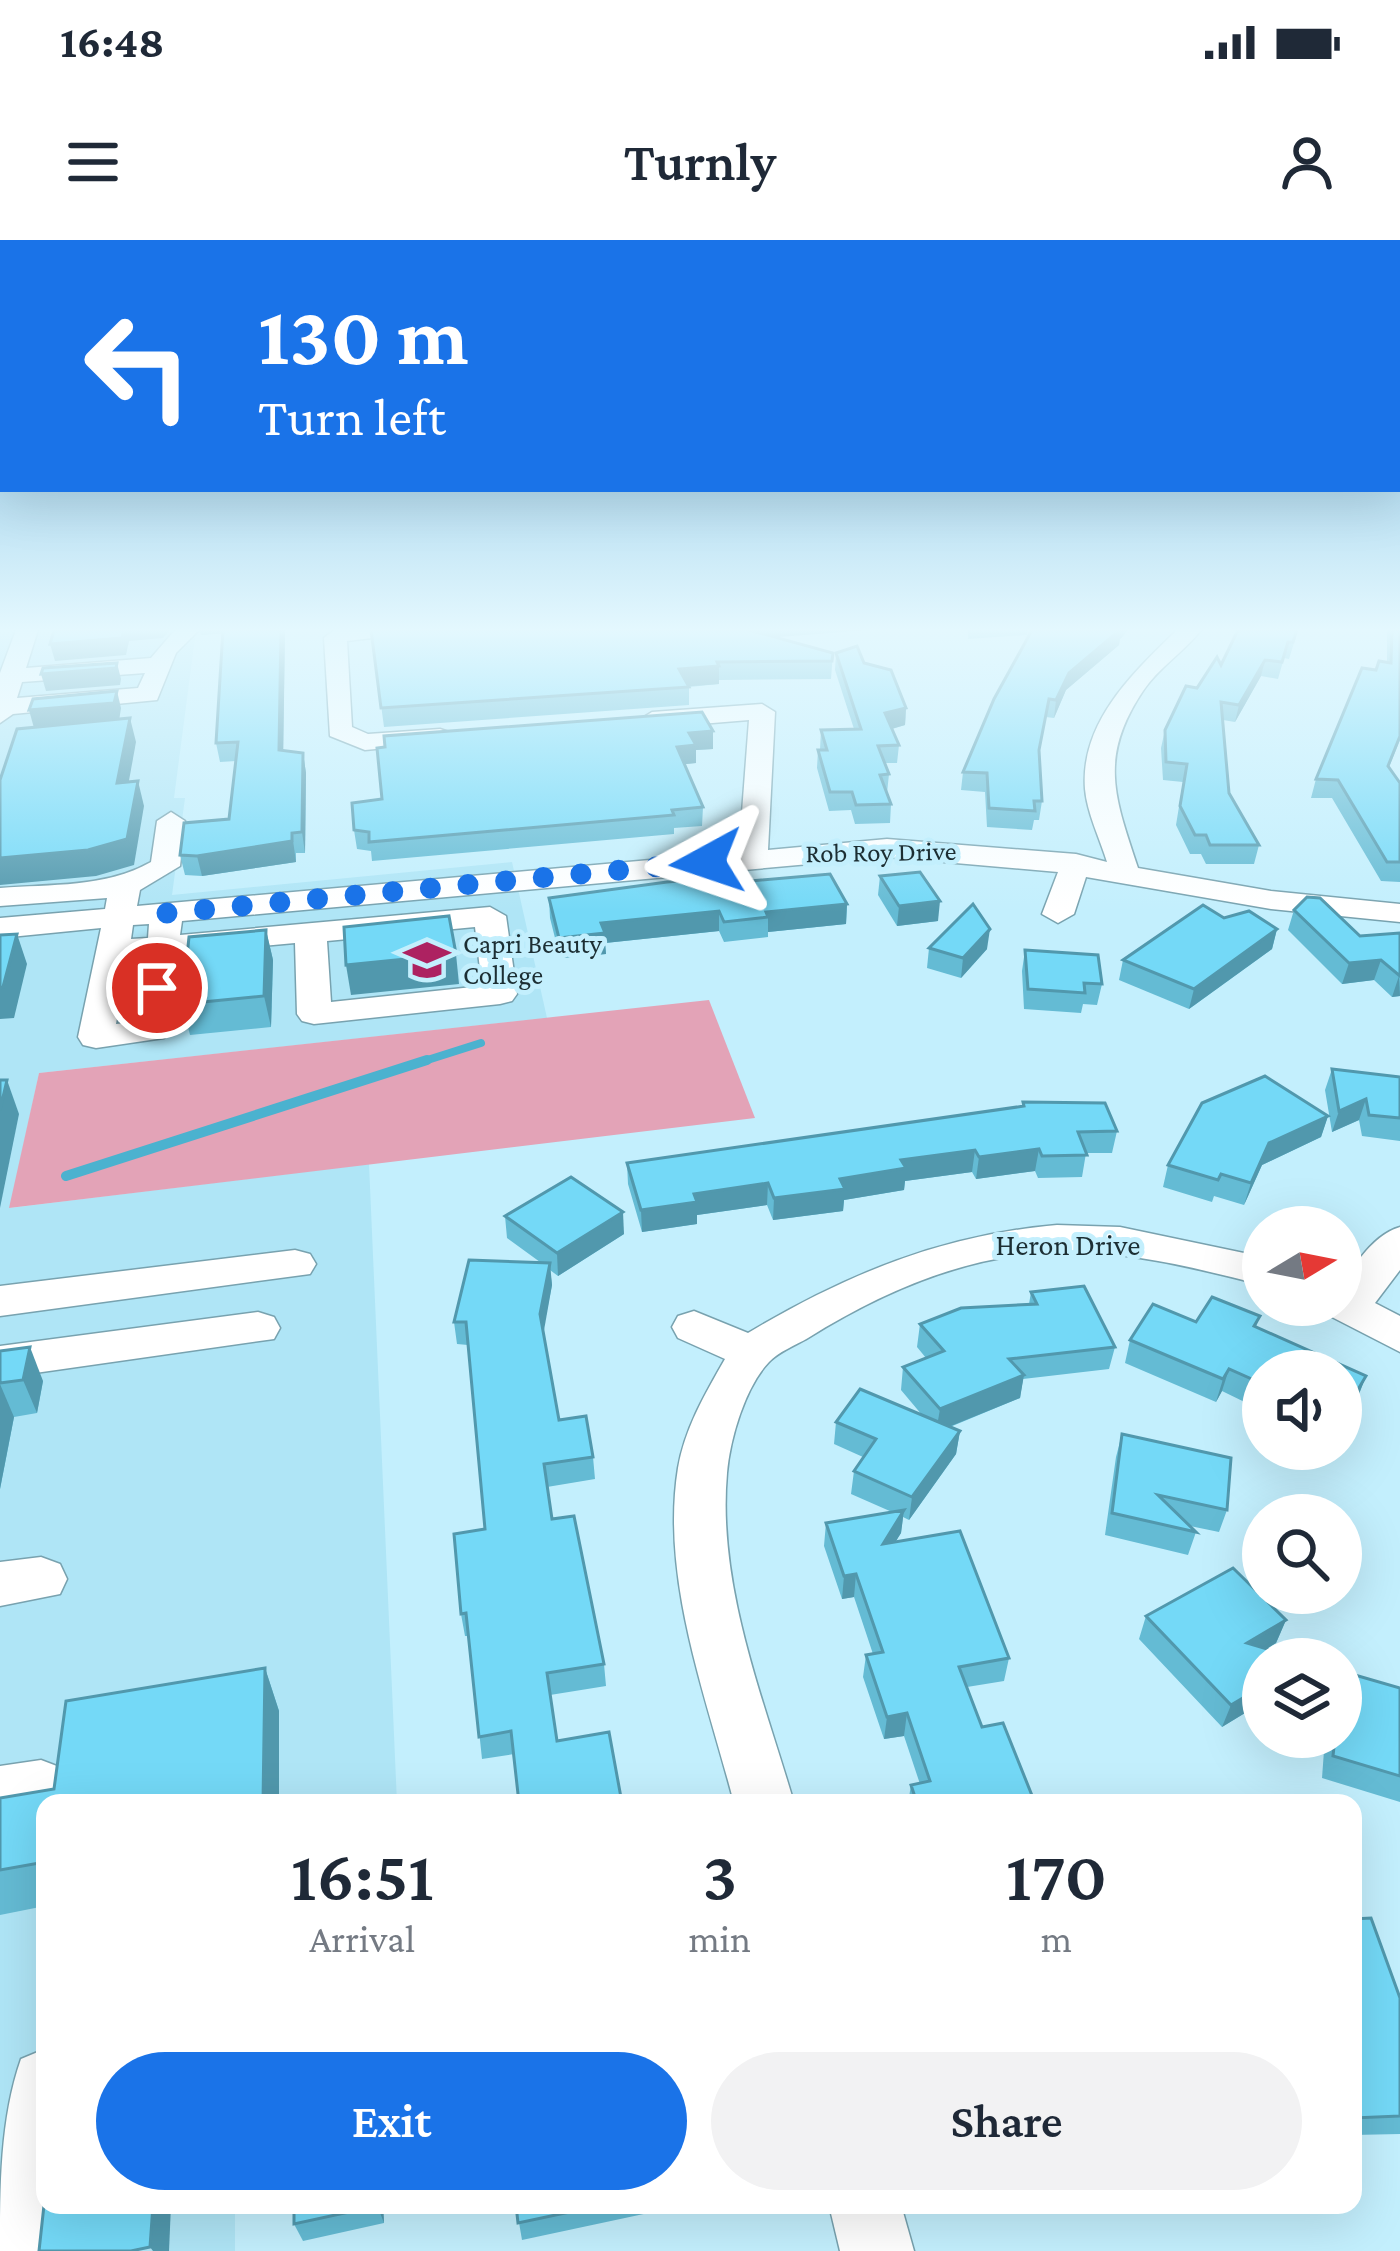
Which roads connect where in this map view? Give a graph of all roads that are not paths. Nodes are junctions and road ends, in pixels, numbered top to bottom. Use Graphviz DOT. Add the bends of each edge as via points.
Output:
graph roads {
  1 [pos="339,724"];
  2 [pos="761,724"];
  3 [pos="1113,724"];
  4 [pos="477,734"];
  5 [pos="171,821"];
  6 [pos="752,858"];
  7 [pos="1076,863"];
  8 [pos="1125,873"];
  9 [pos="0,897"];
  10 [pos="486,899"];
  11 [pos="1400,913"];
  12 [pos="1058,914"];
  13 [pos="118,918"];
  14 [pos="300,922"];
  15 [pos="0,928"];
  16 [pos="165,929"];
  17 [pos="1400,1241"];
  18 [pos="295,1264"];
  19 [pos="1242,1265"];
  20 [pos="1362,1285"];
  21 [pos="0,1301"];
  22 [pos="1362,1315"];
  23 [pos="694,1327"];
  24 [pos="258,1328"];
  25 [pos="1400,1336"];
  26 [pos="751,1352"];
  27 [pos="0,1362"];
  28 [pos="762,1794"];
  29 [pos="36,2155"];
  30 [pos="868,2214"];
  31 [pos="24,2251"];
  32 [pos="877,2251"];
  1 -- 4 [label="street" via="352,740"];
  2 -- 6 [label="street"];
  3 -- 8 [label="street" via="1100,750 1099,792"];
  5 -- 13 [label="street" via="165,866"];
  6 -- 7 [label="street, Rob Roy Drive" via="937,848"];
  6 -- 10 [label="street, Rob Roy Drive"];
  7 -- 8 [label="street, Rob Roy Drive"];
  7 -- 12 [label="street"];
  8 -- 11 [label="street, Rob Roy Drive" via="1263,901"];
  9 -- 13 [label="street"];
  10 -- 14 [label="street, Rob Roy Drive"];
  10 -- 14 [label="street" via="500,994 487,998 314,1014"];
  13 -- 15 [label="street"];
  13 -- 16 [label="street, Rob Roy Drive"];
  13 -- 16 [label="street" via="96,1037 152,1031"];
  14 -- 16 [label="street, Rob Roy Drive"];
  17 -- 20 [label="street"];
  18 -- 21 [label="street"];
  19 -- 26 [label="street, Heron Drive" via="1144,1244 992,1243 827,1302"];
  22 -- 25 [label="street"];
  23 -- 26 [label="street"];
  24 -- 27 [label="street"];
  26 -- 28 [label="street" via="712,1428 700,1501 710,1587"];
  29 -- 31 [label="street"];
  30 -- 32 [label="street"];
}
